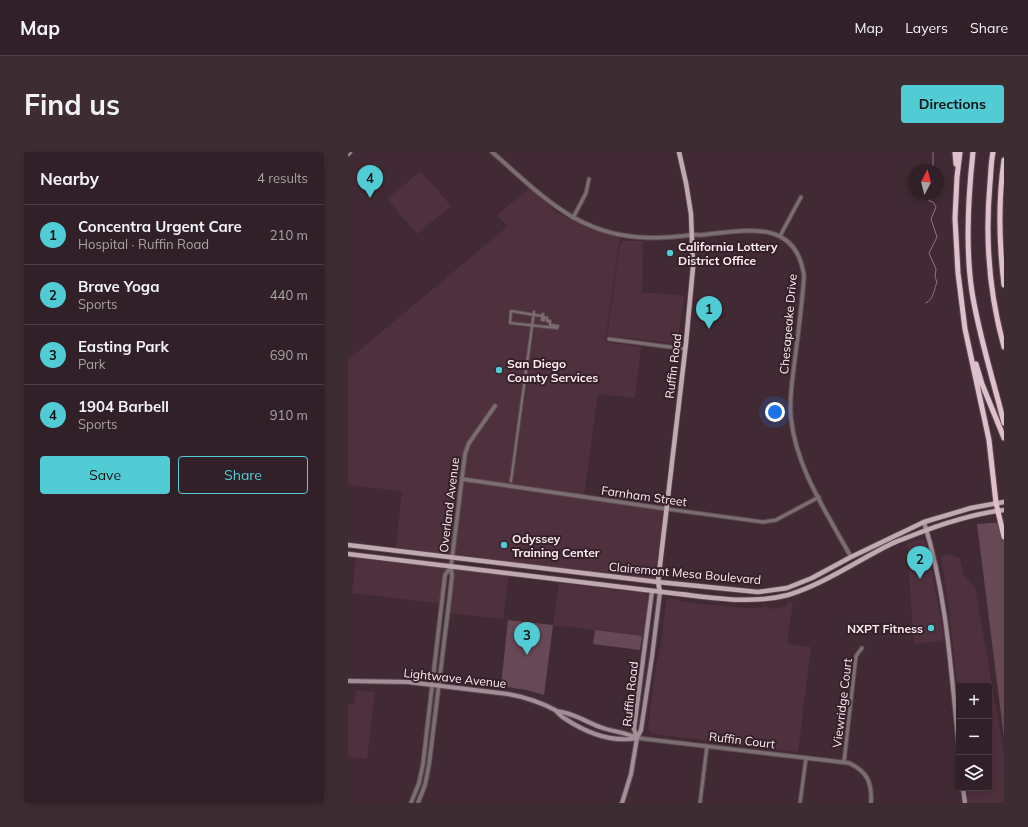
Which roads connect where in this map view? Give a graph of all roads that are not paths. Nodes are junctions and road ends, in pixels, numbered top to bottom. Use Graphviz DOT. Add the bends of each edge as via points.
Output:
graph roads {
  1 [pos="492,152"];
  2 [pos="679,152"];
  3 [pos="955,152"];
  4 [pos="960,152"];
  5 [pos="973,152"];
  6 [pos="993,152"];
  7 [pos="1004,160"];
  8 [pos="957,177"];
  9 [pos="589,179"];
  10 [pos="1004,180"];
  11 [pos="801,197"];
  12 [pos="1000,200"];
  13 [pos="573,218"];
  14 [pos="692,234"];
  15 [pos="780,236"];
  16 [pos="1004,285"];
  17 [pos="534,313"];
  18 [pos="963,315"];
  19 [pos="533,325"];
  20 [pos="609,339"];
  21 [pos="1004,347"];
  22 [pos="685,349"];
  23 [pos="495,406"];
  24 [pos="1004,423"];
  25 [pos="1004,438"];
  26 [pos="462,479"];
  27 [pos="511,481"];
  28 [pos="819,497"];
  29 [pos="1004,502"];
  30 [pos="996,503"];
  31 [pos="666,509"];
  32 [pos="998,510"];
  33 [pos="1004,510"];
  34 [pos="924,522"];
  35 [pos="926,530"];
  36 [pos="1004,537"];
  37 [pos="348,545"];
  38 [pos="348,554"];
  39 [pos="851,557"];
  40 [pos="452,558"];
  41 [pos="451,567"];
  42 [pos="658,582"];
  43 [pos="652,591"];
  44 [pos="660,592"];
  45 [pos="862,648"];
  46 [pos="348,681"];
  47 [pos="433,685"];
  48 [pos="439,686"];
  49 [pos="556,711"];
  50 [pos="956,721"];
  51 [pos="637,738"];
  52 [pos="707,746"];
  53 [pos="806,758"];
  54 [pos="844,762"];
  55 [pos="963,791"];
  56 [pos="411,803"];
  57 [pos="418,803"];
  58 [pos="622,803"];
  59 [pos="700,803"];
  60 [pos="800,803"];
  61 [pos="870,803"];
  62 [pos="965,803"];
  1 -- 13 [label="street, Chesapeake Drive" via="550,203"];
  2 -- 14 [label="main road, Ruffin Road" via="686,183"];
  3 -- 8 [label="highway"];
  4 -- 8 [label="highway"];
  5 -- 24 [label="highway" via="968,226 972,290"];
  6 -- 21 [label="highway" via="988,205 989,262"];
  7 -- 12 [label="highway"];
  8 -- 18 [label="highway" via="956,258"];
  9 -- 13 [label="street" via="586,193"];
  10 -- 12 [label="highway"];
  11 -- 15 [label="street"];
  12 -- 16 [label="highway"];
  13 -- 14 [label="street, Chesapeake Drive" via="599,230 636,237"];
  14 -- 15 [label="street, Chesapeake Drive" via="759,231"];
  14 -- 22 [label="main road, Ruffin Road" via="693,267"];
  15 -- 28 [label="street, Chesapeake Drive" via="798,253 803,263 804,276 792,384 791,417 798,454"];
  17 -- 19 [label="street"];
  17 -- 19 [label="street" via="511,311 510,323"];
  17 -- 19 [label="street" via="541,316 543,314 542,320 544,317 547,318 550,325 558,326 557,328"];
  18 -- 25 [label="highway" via="982,384"];
  18 -- 30 [label="highway" via="989,440"];
  19 -- 27 [label="street"];
  20 -- 22 [label="street"];
  22 -- 31 [label="main road, Ruffin Road"];
  23 -- 26 [label="street, Overland Avenue" via="466,449"];
  26 -- 31 [label="street, Farnham Street"];
  26 -- 40 [label="street, Overland Avenue"];
  28 -- 31 [label="street, Farnham Street" via="776,520 763,522"];
  28 -- 39 [label="street, Chesapeake Drive"];
  29 -- 30 [label="main road, Clairemont Mesa Boulevard"];
  30 -- 32 [label="highway"];
  30 -- 34 [label="main road, Clairemont Mesa Boulevard"];
  31 -- 42 [label="main road, Ruffin Road"];
  32 -- 33 [label="main road, Clairemont Mesa Boulevard"];
  32 -- 35 [label="main road, Clairemont Mesa Boulevard" via="972,515"];
  32 -- 36 [label="highway"];
  34 -- 35 [label="main road"];
  34 -- 39 [label="main road, Clairemont Mesa Boulevard"];
  35 -- 44 [label="main road, Clairemont Mesa Boulevard" via="890,545 815,585 788,595 746,600"];
  35 -- 50 [label="main road" via="945,620"];
  37 -- 40 [label="main road, Clairemont Mesa Boulevard"];
  38 -- 41 [label="main road, Clairemont Mesa Boulevard"];
  39 -- 42 [label="main road, Clairemont Mesa Boulevard" via="812,578 787,588 769,591 746,592"];
  40 -- 41 [label="street, Overland Avenue"];
  40 -- 42 [label="main road, Clairemont Mesa Boulevard"];
  41 -- 43 [label="main road, Clairemont Mesa Boulevard"];
  41 -- 47 [label="street, Overland Avenue" via="445,575"];
  41 -- 48 [label="street, Overland Avenue"];
  42 -- 43 [label="main road, Ruffin Road"];
  42 -- 44 [label="main road, Ruffin Road"];
  43 -- 44 [label="main road, Clairemont Mesa Boulevard"];
  43 -- 51 [label="main road, Ruffin Road" via="634,730"];
  44 -- 51 [label="main road, Ruffin Road" via="641,730"];
  45 -- 54 [label="street, Viewridge Court" via="856,656"];
  46 -- 47 [label="main road, Lightwave Avenue"];
  47 -- 48 [label="main road, Lightwave Avenue"];
  47 -- 56 [label="street, Overland Avenue" via="423,764"];
  48 -- 49 [label="main road, Lightwave Avenue" via="522,697"];
  48 -- 57 [label="street, Overland Avenue" via="429,765"];
  49 -- 51 [label="main road, Lightwave Avenue" via="565,711 602,728 628,733"];
  49 -- 51 [label="main road, Lightwave Avenue" via="572,723 599,735 626,740"];
  51 -- 52 [label="street, Ruffin Court"];
  51 -- 58 [label="main road, Ruffin Road" via="631,774"];
  52 -- 53 [label="street, Ruffin Court"];
  52 -- 59 [label="street"];
  53 -- 54 [label="street, Ruffin Court"];
  53 -- 60 [label="street"];
  54 -- 61 [label="street" via="860,769 868,779"];
  55 -- 62 [label="main road"];
}
